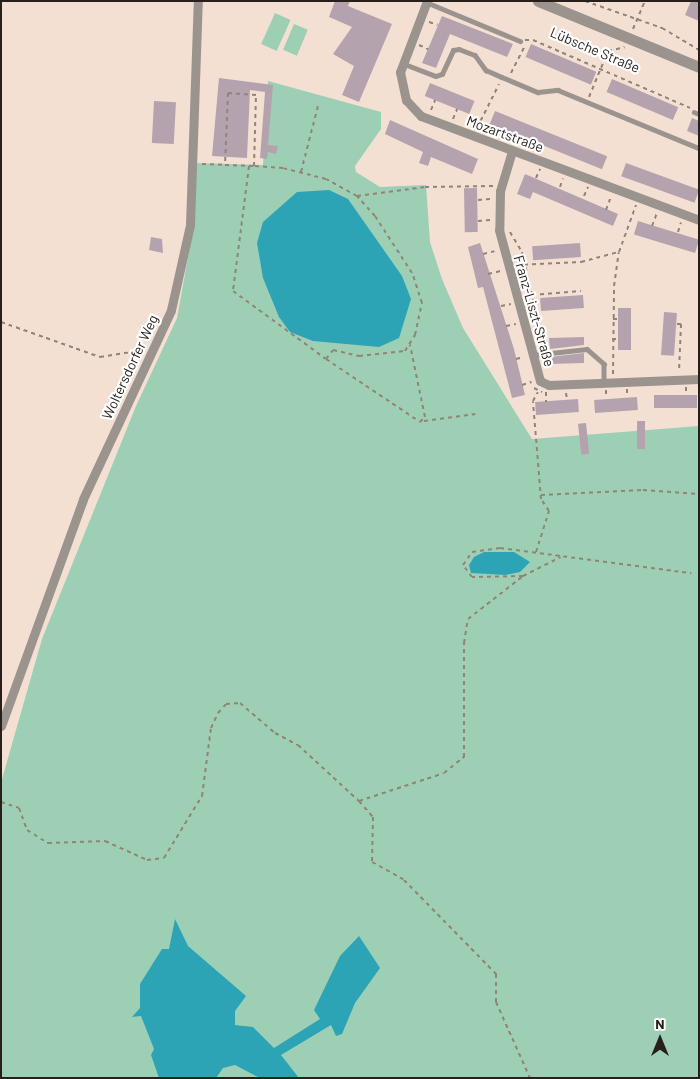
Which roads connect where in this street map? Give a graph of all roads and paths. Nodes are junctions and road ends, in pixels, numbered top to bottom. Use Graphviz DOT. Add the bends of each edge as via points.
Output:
graph roads {
  1 [pos="198,1"];
  2 [pos="538,1"];
  3 [pos="585,1"];
  4 [pos="645,1"];
  5 [pos="429,3"];
  6 [pos="427,21"];
  7 [pos="636,22"];
  8 [pos="438,25"];
  9 [pos="424,29"];
  10 [pos="421,37"];
  11 [pos="629,39"];
  12 [pos="528,40"];
  13 [pos="520,41"];
  14 [pos="418,45"];
  15 [pos="428,49"];
  16 [pos="699,50"];
  17 [pos="405,64"];
  18 [pos="699,67"];
  19 [pos="601,69"];
  20 [pos="502,77"];
  21 [pos="508,80"];
  22 [pos="435,100"];
  23 [pos="587,102"];
  24 [pos="318,106"];
  25 [pos="426,110"];
  26 [pos="457,110"];
  27 [pos="430,112"];
  28 [pos="696,113"];
  29 [pos="436,115"];
  30 [pos="444,118"];
  31 [pos="452,122"];
  32 [pos="460,124"];
  33 [pos="468,127"];
  34 [pos="501,128"];
  35 [pos="476,130"];
  36 [pos="483,133"];
  37 [pos="490,136"];
  38 [pos="523,137"];
  39 [pos="498,139"];
  40 [pos="505,141"];
  41 [pos="515,148"];
  42 [pos="699,148"];
  43 [pos="527,150"];
  44 [pos="194,163"];
  45 [pos="532,164"];
  46 [pos="226,165"];
  47 [pos="249,166"];
  48 [pos="254,166"];
  49 [pos="541,167"];
  50 [pos="548,170"];
  51 [pos="301,172"];
  52 [pos="556,173"];
  53 [pos="564,176"];
  54 [pos="536,178"];
  55 [pos="572,179"];
  56 [pos="580,182"];
  57 [pos="588,185"];
  58 [pos="495,186"];
  59 [pos="560,187"];
  60 [pos="596,188"];
  61 [pos="604,191"];
  62 [pos="612,194"];
  63 [pos="357,196"];
  64 [pos="584,196"];
  65 [pos="621,197"];
  66 [pos="493,199"];
  67 [pos="478,200"];
  68 [pos="629,200"];
  69 [pos="637,202"];
  70 [pos="644,205"];
  71 [pos="651,208"];
  72 [pos="606,210"];
  73 [pos="658,210"];
  74 [pos="666,214"];
  75 [pos="674,217"];
  76 [pos="682,220"];
  77 [pos="478,221"];
  78 [pos="496,221"];
  79 [pos="695,222"];
  80 [pos="652,226"];
  81 [pos="678,232"];
  82 [pos="496,251"];
  83 [pos="619,252"];
  84 [pos="483,254"];
  85 [pos="568,257"];
  86 [pos="545,258"];
  87 [pos="568,262"];
  88 [pos="545,263"];
  89 [pos="525,264"];
  90 [pos="504,268"];
  91 [pos="488,274"];
  92 [pos="581,291"];
  93 [pos="551,293"];
  94 [pos="532,295"];
  95 [pos="551,297"];
  96 [pos="511,304"];
  97 [pos="501,306"];
  98 [pos="613,319"];
  99 [pos="618,319"];
  100 [pos="1,322"];
  101 [pos="516,324"];
  102 [pos="677,324"];
  103 [pos="506,326"];
  104 [pos="612,340"];
  105 [pos="618,340"];
  106 [pos="410,344"];
  107 [pos="676,345"];
  108 [pos="680,345"];
  109 [pos="156,347"];
  110 [pos="545,351"];
  111 [pos="528,356"];
  112 [pos="326,359"];
  113 [pos="516,359"];
  114 [pos="679,379"];
  115 [pos="699,379"];
  116 [pos="532,382"];
  117 [pos="608,384"];
  118 [pos="522,385"];
  119 [pos="686,387"];
  120 [pos="627,388"];
  121 [pos="566,391"];
  122 [pos="538,392"];
  123 [pos="546,392"];
  124 [pos="686,395"];
  125 [pos="627,397"];
  126 [pos="606,398"];
  127 [pos="567,400"];
  128 [pos="546,402"];
  129 [pos="476,414"];
  130 [pos="424,420"];
  131 [pos="699,494"];
  132 [pos="541,495"];
  133 [pos="536,552"];
  134 [pos="562,556"];
  135 [pos="691,573"];
  136 [pos="523,576"];
  137 [pos="1,726"];
  138 [pos="358,801"];
  139 [pos="1,802"];
  140 [pos="530,1078"];
  1 -- 44 [label="street, Woltersdorfer Weg"];
  2 -- 11 [label="street, Lübsche Straße"];
  3 -- 7 [label="path"];
  4 -- 7 [label="path"];
  5 -- 6 [label="path"];
  5 -- 13 [label="lane"];
  5 -- 17 [label="street, Mozartstraße"];
  6 -- 8 [label="path"];
  6 -- 9 [label="path"];
  7 -- 11 [label="path"];
  7 -- 16 [label="path" via="662,28"];
  10 -- 14 [label="path"];
  11 -- 18 [label="street, Lübsche Straße"];
  11 -- 19 [label="path" via="624,49 608,51"];
  12 -- 13 [label="path, Lübsche Straße"];
  12 -- 19 [label="path, Lübsche Straße"];
  12 -- 21 [label="path"];
  14 -- 15 [label="path"];
  14 -- 17 [label="path"];
  17 -- 20 [label="lane" via="436,76 442,74 453,50 459,49 476,55 486,70"];
  17 -- 41 [label="street, Mozartstraße" via="402,91 421,116"];
  19 -- 23 [label="path"];
  19 -- 28 [label="path, Lübsche Straße" via="684,103"];
  20 -- 21 [label="lane"];
  20 -- 35 [label="path"];
  21 -- 23 [label="lane" via="538,92 558,90"];
  22 -- 27 [label="path"];
  23 -- 42 [label="lane"];
  24 -- 51 [label="path"];
  25 -- 27 [label="path"];
  26 -- 31 [label="path"];
  27 -- 29 [label="path"];
  30 -- 31 [label="path"];
  31 -- 32 [label="path"];
  33 -- 35 [label="path"];
  34 -- 39 [label="path"];
  35 -- 36 [label="path"];
  37 -- 39 [label="path"];
  38 -- 41 [label="path"];
  39 -- 40 [label="path"];
  41 -- 43 [label="path"];
  41 -- 78 [label="street, Franz-Liszt-Straße" via="500,191"];
  41 -- 79 [label="street, Mozartstraße"];
  44 -- 46 [label="path"];
  44 -- 109 [label="street, Woltersdorfer Weg" via="186,250 171,310"];
  45 -- 49 [label="path"];
  46 -- 47 [label="path"];
  46 -- 48 [label="path" via="228,93 256,95"];
  47 -- 48 [label="path"];
  47 -- 112 [label="path" via="233,290"];
  48 -- 51 [label="path"];
  49 -- 50 [label="path"];
  49 -- 54 [label="path"];
  51 -- 63 [label="path"];
  52 -- 53 [label="path"];
  53 -- 55 [label="path"];
  53 -- 59 [label="path"];
  56 -- 57 [label="path"];
  57 -- 60 [label="path"];
  57 -- 64 [label="path"];
  58 -- 63 [label="path" via="425,187"];
  61 -- 62 [label="path"];
  62 -- 65 [label="path"];
  62 -- 72 [label="path"];
  63 -- 106 [label="path" via="376,216 412,273 422,303"];
  66 -- 67 [label="path"];
  68 -- 69 [label="path"];
  69 -- 70 [label="path"];
  69 -- 83 [label="path"];
  71 -- 73 [label="path"];
  73 -- 74 [label="path"];
  73 -- 80 [label="path"];
  75 -- 76 [label="path"];
  76 -- 79 [label="path"];
  76 -- 81 [label="path"];
  77 -- 78 [label="path"];
  78 -- 89 [label="path" via="514,238"];
  78 -- 90 [label="street, Franz-Liszt-Straße"];
  82 -- 84 [label="path"];
  83 -- 87 [label="path"];
  83 -- 98 [label="path"];
  85 -- 87 [label="path"];
  86 -- 88 [label="path"];
  87 -- 88 [label="path"];
  88 -- 89 [label="path"];
  89 -- 90 [label="path"];
  89 -- 94 [label="path"];
  90 -- 91 [label="path"];
  90 -- 111 [label="street, Franz-Liszt-Straße"];
  92 -- 93 [label="path"];
  93 -- 94 [label="path"];
  93 -- 95 [label="path"];
  94 -- 110 [label="path"];
  96 -- 97 [label="path"];
  98 -- 99 [label="path"];
  98 -- 104 [label="path"];
  100 -- 109 [label="path" via="100,357"];
  101 -- 103 [label="path"];
  102 -- 108 [label="path" via="681,324"];
  104 -- 105 [label="path"];
  104 -- 117 [label="path"];
  106 -- 112 [label="path" via="405,351 390,355 333,350"];
  106 -- 130 [label="path"];
  107 -- 108 [label="path"];
  108 -- 114 [label="path"];
  109 -- 137 [label="street, Woltersdorfer Weg" via="83,499"];
  110 -- 111 [label="lane"];
  110 -- 117 [label="lane" via="587,349 604,364"];
  111 -- 113 [label="path"];
  111 -- 117 [label="street, Franz-Liszt-Straße" via="544,384"];
  112 -- 130 [label="path" via="414,421"];
  114 -- 115 [label="street, Franz-Liszt-Straße"];
  114 -- 117 [label="street, Franz-Liszt-Straße"];
  116 -- 118 [label="path"];
  117 -- 126 [label="path"];
  119 -- 124 [label="path"];
  120 -- 125 [label="path"];
  121 -- 127 [label="path"];
  122 -- 132 [label="path" via="533,401"];
  123 -- 128 [label="path"];
  129 -- 130 [label="path"];
  131 -- 132 [label="path" via="643,490"];
  132 -- 133 [label="path" via="548,519"];
  133 -- 134 [label="path"];
  133 -- 136 [label="path" via="480,549 463,565 468,575 482,580"];
  134 -- 135 [label="path"];
  134 -- 136 [label="path"];
  136 -- 138 [label="path" via="468,619 464,643 464,757 444,773"];
  138 -- 139 [label="path" via="298,745 233,702 218,713 211,728 208,767 198,807 164,858 148,860 105,841 48,843 27,830 19,808"];
  138 -- 140 [label="path" via="373,817 372,862 404,880 496,974 496,1002"];
}
